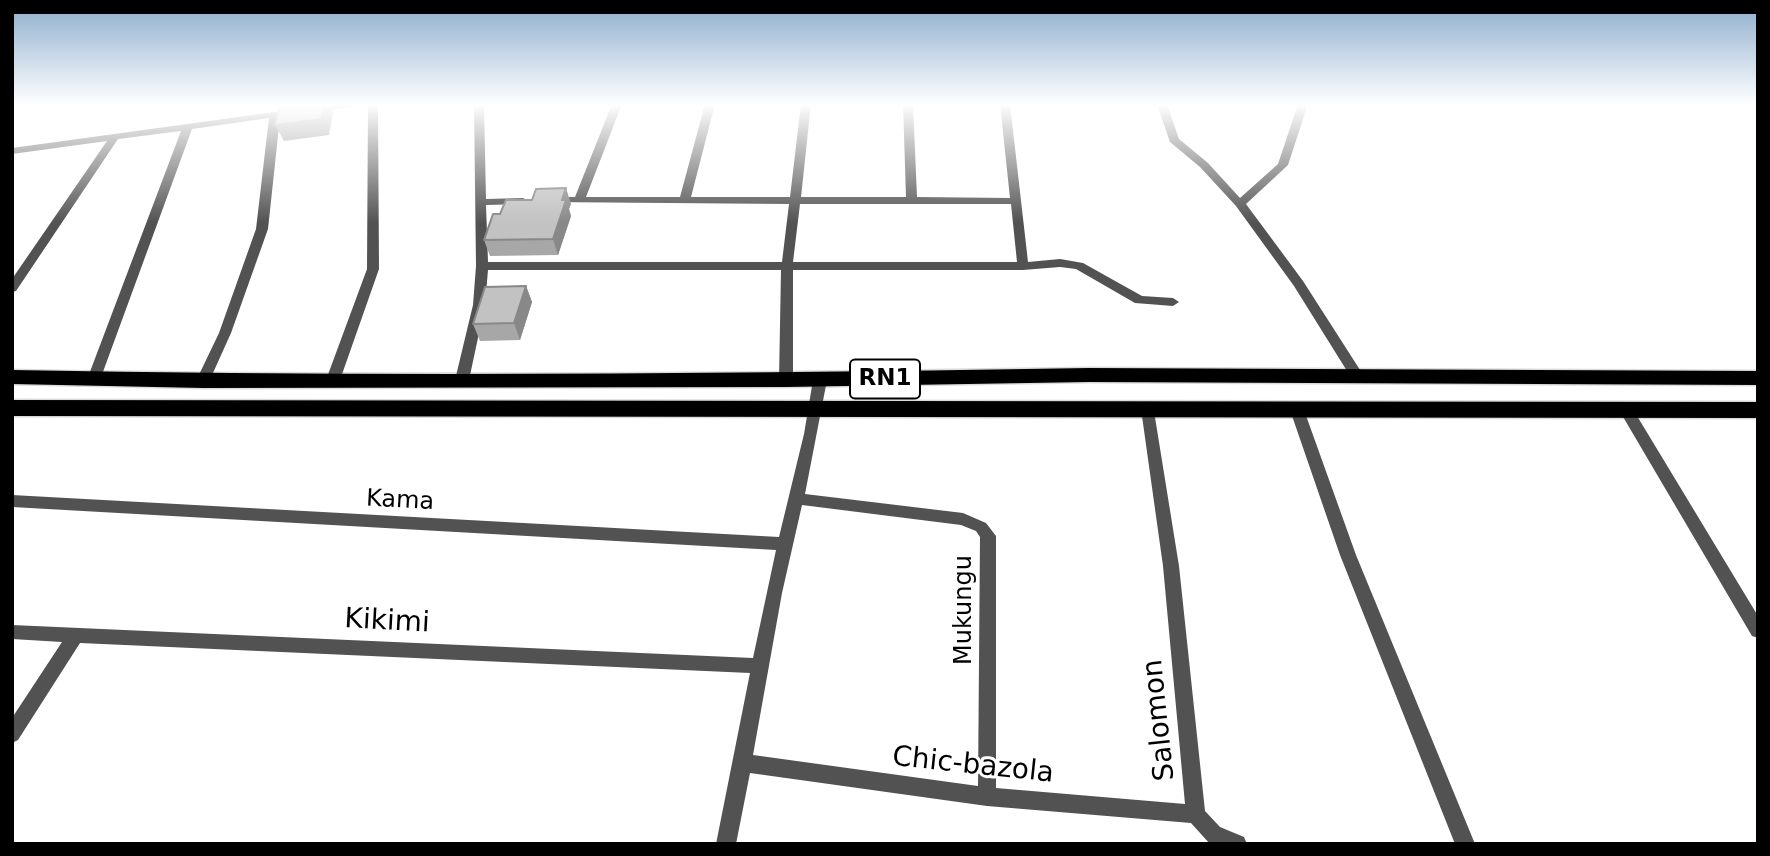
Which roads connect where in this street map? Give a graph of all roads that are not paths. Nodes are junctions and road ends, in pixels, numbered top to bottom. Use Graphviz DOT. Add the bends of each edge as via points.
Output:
graph roads {
  1 [pos="60,144"];
  2 [pos="110,144"];
  3 [pos="180,144"];
  4 [pos="272,144"];
  5 [pos="373,144"];
  6 [pos="480,144"];
  7 [pos="601,144"];
  8 [pos="699,144"];
  9 [pos="802,144"];
  10 [pos="910,144"];
  11 [pos="1010,144"];
  12 [pos="1179,144"];
  13 [pos="1290,144"];
  14 [pos="12,151"];
  15 [pos="580,198"];
  16 [pos="684,201"];
  17 [pos="1016,201"];
  18 [pos="482,202"];
  19 [pos="796,202"];
  20 [pos="912,202"];
  21 [pos="1240,204"];
  22 [pos="482,266"];
  23 [pos="787,266"];
  24 [pos="1023,266"];
  25 [pos="12,288"];
  26 [pos="1173,302"];
  27 [pos="1357,376"];
  28 [pos="12,377"];
  29 [pos="95,377"];
  30 [pos="1758,377"];
  31 [pos="332,380"];
  32 [pos="461,380"];
  33 [pos="786,380"];
  34 [pos="820,380"];
  35 [pos="203,381"];
  36 [pos="817,407"];
  37 [pos="12,408"];
  38 [pos="1148,409"];
  39 [pos="1297,410"];
  40 [pos="1626,410"];
  41 [pos="1758,410"];
  42 [pos="799,499"];
  43 [pos="12,501"];
  44 [pos="785,544"];
  45 [pos="1758,631"];
  46 [pos="12,632"];
  47 [pos="76,635"];
  48 [pos="759,666"];
  49 [pos="12,734"];
  50 [pos="745,763"];
  51 [pos="987,797"];
  52 [pos="1196,814"];
  53 [pos="726,844"];
  54 [pos="1237,844"];
  55 [pos="1465,844"];
  1 -- 14 [label="street"];
  2 -- 25 [label="street"];
  3 -- 29 [label="street"];
  4 -- 35 [label="street" via="262,229 225,334"];
  5 -- 31 [label="street" via="373,269"];
  6 -- 18 [label="street"];
  7 -- 15 [label="street"];
  8 -- 16 [label="street"];
  9 -- 19 [label="street"];
  10 -- 20 [label="street"];
  11 -- 17 [label="street"];
  12 -- 21 [label="street"];
  13 -- 21 [label="street" via="1283,164"];
  15 -- 16 [label="street"];
  15 -- 18 [label="street"];
  16 -- 19 [label="street"];
  17 -- 20 [label="street"];
  17 -- 24 [label="street"];
  18 -- 22 [label="street"];
  19 -- 20 [label="street"];
  19 -- 23 [label="street"];
  21 -- 27 [label="street"];
  22 -- 23 [label="street"];
  22 -- 32 [label="street" via="479,305"];
  23 -- 24 [label="street"];
  23 -- 33 [label="street"];
  24 -- 26 [label="street" via="1079,266 1139,300"];
  27 -- 30 [label="highway, RN1"];
  27 -- 34 [label="highway, RN1"];
  28 -- 29 [label="highway, RN1"];
  29 -- 35 [label="highway, RN1"];
  31 -- 32 [label="highway, RN1"];
  31 -- 35 [label="highway, RN1"];
  32 -- 33 [label="highway, RN1"];
  33 -- 34 [label="highway, RN1"];
  34 -- 36 [label="street"];
  36 -- 37 [label="highway, RN1"];
  36 -- 38 [label="highway, RN1"];
  36 -- 42 [label="street"];
  38 -- 39 [label="highway, RN1"];
  38 -- 52 [label="street, Salomon" via="1171,566"];
  39 -- 40 [label="highway, RN1"];
  39 -- 55 [label="street" via="1348,555"];
  40 -- 41 [label="highway, RN1"];
  40 -- 45 [label="street"];
  42 -- 44 [label="street"];
  42 -- 51 [label="street, Mukungu" via="963,519 981,527 988,536"];
  43 -- 44 [label="street, Kama"];
  44 -- 48 [label="street"];
  46 -- 47 [label="street, Kikimi"];
  47 -- 48 [label="street, Kikimi"];
  47 -- 49 [label="street"];
  48 -- 50 [label="street"];
  50 -- 51 [label="street, Chic-bazola"];
  50 -- 53 [label="street"];
  51 -- 52 [label="street, Chic-bazola"];
  52 -- 54 [label="street" via="1219,840"];
}
